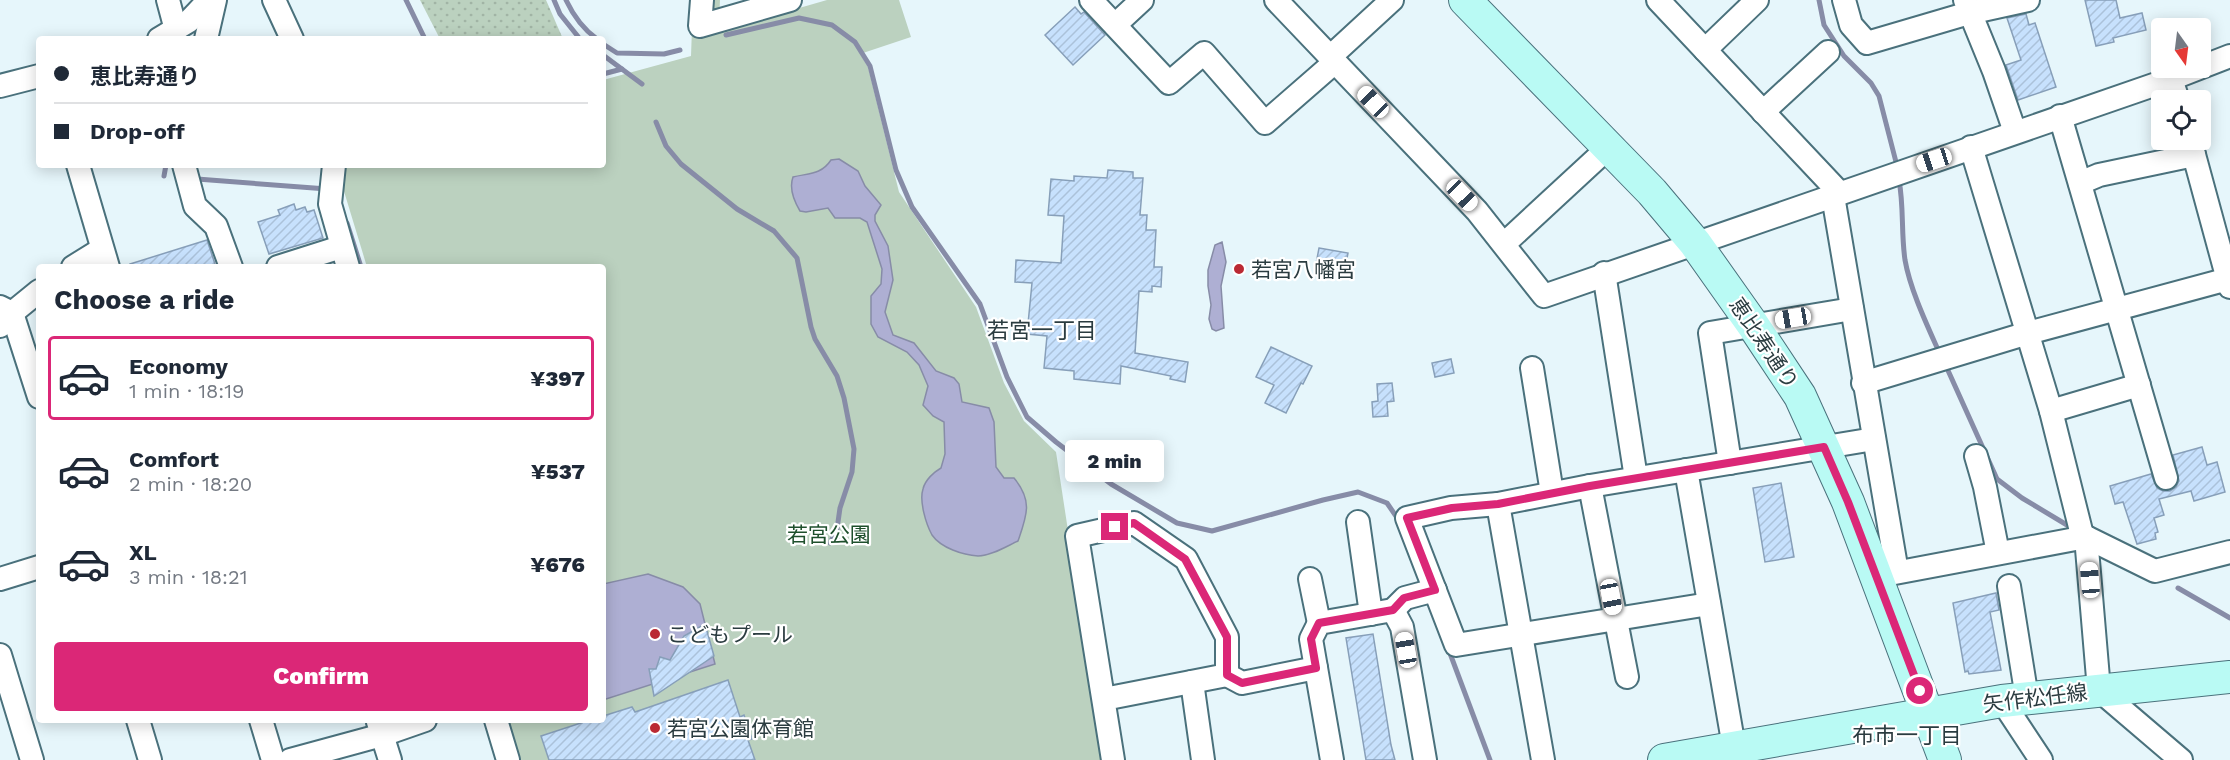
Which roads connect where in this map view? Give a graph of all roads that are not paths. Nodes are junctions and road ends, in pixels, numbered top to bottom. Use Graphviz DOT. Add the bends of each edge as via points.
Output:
graph roads {
  1 [pos="168,0"];
  2 [pos="209,0"];
  3 [pos="215,0"];
  4 [pos="274,0"];
  5 [pos="702,0"];
  6 [pos="790,0"];
  7 [pos="1091,0"];
  8 [pos="1142,0"];
  9 [pos="1276,0"];
  10 [pos="1392,0"];
  11 [pos="1465,0"];
  12 [pos="1658,0"];
  13 [pos="1757,0"];
  14 [pos="1844,0"];
  15 [pos="2028,0"];
  16 [pos="1967,7"];
  17 [pos="1115,25"];
  18 [pos="168,34"];
  19 [pos="207,36"];
  20 [pos="291,36"];
  21 [pos="1705,50"];
  22 [pos="1828,52"];
  23 [pos="2230,56"];
  24 [pos="1332,60"];
  25 [pos="36,77"];
  26 [pos="2171,79"];
  27 [pos="0,86"];
  28 [pos="2175,90"];
  29 [pos="1763,111"];
  30 [pos="2060,116"];
  31 [pos="2015,132"];
  32 [pos="1609,147"];
  33 [pos="1971,147"];
  34 [pos="2182,150"];
  35 [pos="2193,150"];
  36 [pos="79,168"];
  37 [pos="185,168"];
  38 [pos="333,168"];
  39 [pos="2080,183"];
  40 [pos="1833,196"];
  41 [pos="1695,243"];
  42 [pos="1504,244"];
  43 [pos="345,257"];
  44 [pos="105,258"];
  45 [pos="84,264"];
  46 [pos="230,264"];
  47 [pos="298,264"];
  48 [pos="1604,273"];
  49 [pos="2229,284"];
  50 [pos="36,293"];
  51 [pos="1852,309"];
  52 [pos="2118,309"];
  53 [pos="4,315"];
  54 [pos="1754,325"];
  55 [pos="2028,333"];
  56 [pos="1532,368"];
  57 [pos="1863,383"];
  58 [pos="2139,385"];
  59 [pos="36,390"];
  60 [pos="2051,411"];
  61 [pos="1874,440"];
  62 [pos="1824,447"];
  63 [pos="1976,456"];
  64 [pos="1730,463"];
  65 [pos="1686,470"];
  66 [pos="1636,478"];
  67 [pos="2166,478"];
  68 [pos="1590,486"];
  69 [pos="1551,493"];
  70 [pos="1498,504"];
  71 [pos="1358,522"];
  72 [pos="2086,537"];
  73 [pos="2230,552"];
  74 [pos="1998,553"];
  75 [pos="36,568"];
  76 [pos="1887,574"];
  77 [pos="0,579"];
  78 [pos="1310,579"];
  79 [pos="2009,586"];
  80 [pos="1430,591"];
  81 [pos="1709,604"];
  82 [pos="1393,610"];
  83 [pos="1371,614"];
  84 [pos="1615,619"];
  85 [pos="1319,623"];
  86 [pos="1521,634"];
  87 [pos="0,655"];
  88 [pos="1316,668"];
  89 [pos="1227,675"];
  90 [pos="1627,677"];
  91 [pos="2230,677"];
  92 [pos="1192,682"];
  93 [pos="2099,690"];
  94 [pos="1104,699"];
  95 [pos="2014,700"];
  96 [pos="1929,713"];
  97 [pos="139,723"];
  98 [pos="262,723"];
  99 [pos="408,723"];
  100 [pos="497,723"];
  101 [pos="380,728"];
  102 [pos="1734,747"];
  103 [pos="32,760"];
  104 [pos="150,760"];
  105 [pos="273,760"];
  106 [pos="290,760"];
  107 [pos="390,760"];
  108 [pos="508,760"];
  109 [pos="1113,760"];
  110 [pos="1203,760"];
  111 [pos="1332,760"];
  112 [pos="1425,760"];
  113 [pos="1544,760"];
  114 [pos="1664,760"];
  115 [pos="1945,760"];
  116 [pos="2041,760"];
  117 [pos="2181,760"];
  1 -- 18 [label="street"];
  2 -- 18 [label="street" via="189,21"];
  3 -- 19 [label="street"];
  4 -- 20 [label="street"];
  5 -- 6 [label="street" via="700,26"];
  7 -- 17 [label="street"];
  8 -- 17 [label="street"];
  9 -- 24 [label="street"];
  10 -- 24 [label="street"];
  11 -- 32 [label="street, 恵比寿通り"];
  12 -- 21 [label="street"];
  13 -- 21 [label="street"];
  14 -- 16 [label="street" via="1851,25 1867,43"];
  15 -- 16 [label="street"];
  16 -- 31 [label="street"];
  17 -- 24 [label="street" via="1169,83 1204,53 1265,123"];
  21 -- 29 [label="street"];
  22 -- 29 [label="street"];
  23 -- 26 [label="street"];
  24 -- 42 [label="street"];
  25 -- 27 [label="street"];
  26 -- 28 [label="street"];
  26 -- 30 [label="street"];
  29 -- 40 [label="street" via="1835,188"];
  30 -- 31 [label="street"];
  30 -- 39 [label="street"];
  31 -- 33 [label="street"];
  32 -- 41 [label="street, 恵比寿通り"];
  32 -- 42 [label="street"];
  33 -- 40 [label="street"];
  33 -- 55 [label="street"];
  34 -- 39 [label="street"];
  35 -- 49 [label="street"];
  36 -- 44 [label="street"];
  37 -- 46 [label="street" via="195,206 216,226"];
  38 -- 43 [label="street" via="330,204"];
  39 -- 52 [label="street"];
  40 -- 41 [label="street"];
  40 -- 51 [label="street"];
  41 -- 48 [label="street"];
  41 -- 54 [label="street, 恵比寿通り"];
  42 -- 48 [label="street" via="1544,296"];
  43 -- 47 [label="street"];
  44 -- 45 [label="street"];
  48 -- 66 [label="street"];
  49 -- 52 [label="street"];
  50 -- 53 [label="street"];
  51 -- 54 [label="street"];
  51 -- 57 [label="street"];
  52 -- 55 [label="street"];
  52 -- 58 [label="street"];
  53 -- 59 [label="street"];
  54 -- 62 [label="street, 恵比寿通り" via="1800,396"];
  54 -- 64 [label="street" via="1710,333"];
  55 -- 57 [label="street"];
  55 -- 60 [label="street"];
  56 -- 69 [label="street"];
  57 -- 61 [label="street"];
  58 -- 60 [label="street"];
  58 -- 67 [label="street"];
  60 -- 72 [label="street" via="2082,535"];
  61 -- 62 [label="street"];
  61 -- 76 [label="street"];
  62 -- 64 [label="street"];
  62 -- 76 [label="street, 恵比寿通り"];
  63 -- 74 [label="street"];
  64 -- 65 [label="street"];
  65 -- 66 [label="street"];
  65 -- 81 [label="street"];
  66 -- 68 [label="street"];
  68 -- 69 [label="street"];
  68 -- 84 [label="street"];
  69 -- 70 [label="street"];
  70 -- 80 [label="street" via="1452,508 1407,518"];
  70 -- 86 [label="street"];
  71 -- 83 [label="street"];
  72 -- 73 [label="street" via="2155,571"];
  72 -- 74 [label="street"];
  72 -- 93 [label="street"];
  74 -- 76 [label="street"];
  75 -- 77 [label="street"];
  76 -- 96 [label="street, 恵比寿通り"];
  78 -- 85 [label="street"];
  79 -- 95 [label="street"];
  80 -- 82 [label="street" via="1404,598"];
  80 -- 86 [label="street" via="1456,645"];
  81 -- 84 [label="street"];
  81 -- 102 [label="street"];
  82 -- 83 [label="street"];
  82 -- 112 [label="street" via="1402,627"];
  83 -- 85 [label="street"];
  84 -- 86 [label="street"];
  84 -- 90 [label="street"];
  85 -- 88 [label="street" via="1311,639"];
  86 -- 113 [label="street"];
  87 -- 103 [label="street"];
  88 -- 89 [label="street" via="1242,683"];
  88 -- 111 [label="street"];
  89 -- 92 [label="street"];
  89 -- 94 [label="street" via="1227,637 1185,559 1134,523 1077,536"];
  91 -- 93 [label="street, 矢作松任線"];
  92 -- 94 [label="street"];
  92 -- 110 [label="street"];
  93 -- 95 [label="street, 矢作松任線"];
  93 -- 117 [label="street"];
  94 -- 109 [label="street"];
  95 -- 96 [label="street, 矢作松任線"];
  95 -- 116 [label="street"];
  96 -- 102 [label="street, 矢作松任線"];
  96 -- 115 [label="street, 恵比寿通り"];
  97 -- 104 [label="street"];
  98 -- 105 [label="street"];
  99 -- 101 [label="street"];
  100 -- 108 [label="street"];
  101 -- 106 [label="street"];
  101 -- 107 [label="street"];
  102 -- 114 [label="street, 矢作松任線"];
}
